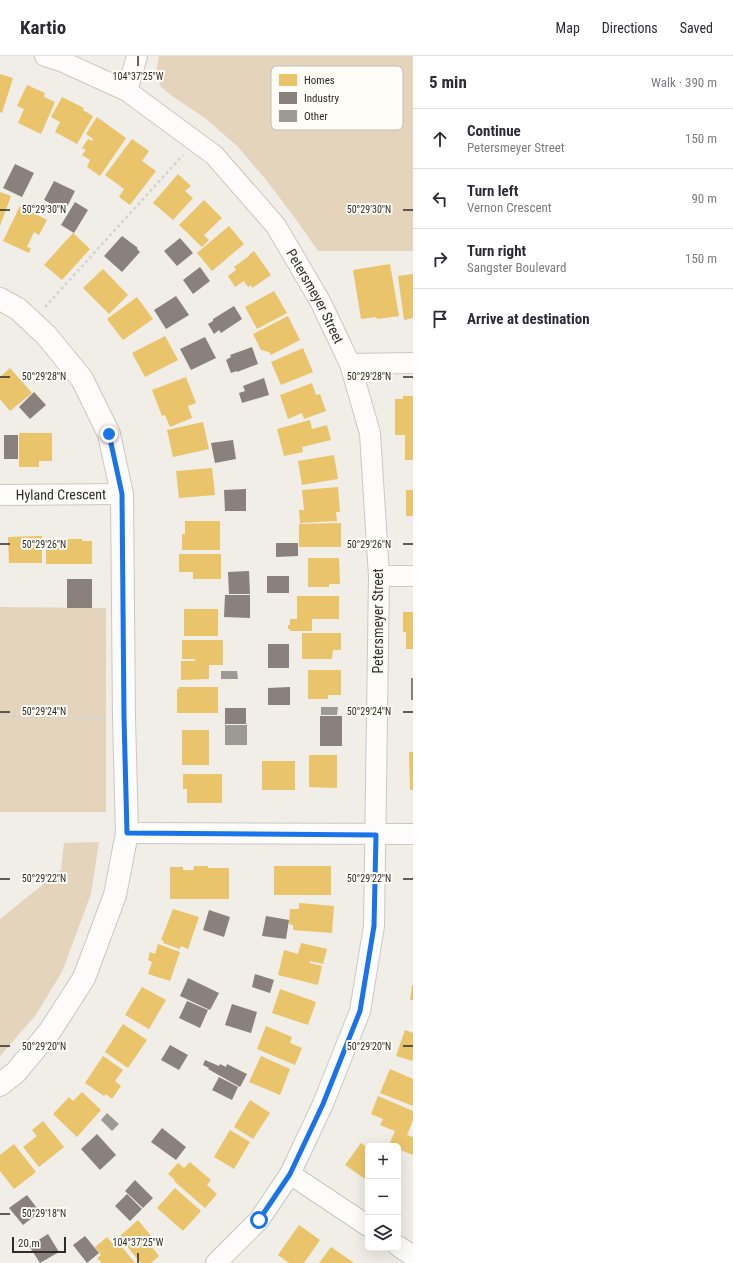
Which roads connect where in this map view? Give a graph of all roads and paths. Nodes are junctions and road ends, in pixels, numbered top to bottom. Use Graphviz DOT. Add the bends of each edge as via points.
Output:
graph roads {
  1 [pos="44,56"];
  2 [pos="137,56"];
  3 [pos="127,91"];
  4 [pos="196,141"];
  5 [pos="0,299"];
  6 [pos="32,322"];
  7 [pos="413,363"];
  8 [pos="350,364"];
  9 [pos="122,494"];
  10 [pos="0,495"];
  11 [pos="379,576"];
  12 [pos="413,576"];
  13 [pos="0,716"];
  14 [pos="124,718"];
  15 [pos="127,833"];
  16 [pos="413,834"];
  17 [pos="376,835"];
  18 [pos="0,1085"];
  19 [pos="290,1174"];
  20 [pos="365,1224"];
  21 [pos="401,1248"];
  22 [pos="413,1256"];
  23 [pos="216,1263"];
  1 -- 3 [label="street, Petersmeyer Street"];
  2 -- 3 [label="street"];
  3 -- 4 [label="street, Petersmeyer Street"];
  4 -- 6 [label="path"];
  4 -- 8 [label="street, Petersmeyer Street" via="214,155 276,226 321,302"];
  5 -- 6 [label="street" via="18,309"];
  6 -- 9 [label="street" via="82,379 109,434"];
  7 -- 8 [label="street"];
  8 -- 11 [label="street, Petersmeyer Street" via="370,433"];
  9 -- 10 [label="street, Hyland Crescent"];
  9 -- 14 [label="street"];
  11 -- 12 [label="street"];
  11 -- 17 [label="street, Petersmeyer Street"];
  13 -- 14 [label="path"];
  14 -- 15 [label="street"];
  15 -- 17 [label="street"];
  15 -- 18 [label="street" via="115,895 84,978 50,1031 16,1072"];
  16 -- 17 [label="street"];
  17 -- 19 [label="street, Petersmeyer Street" via="374,926 360,1011 323,1104"];
  19 -- 20 [label="street"];
  19 -- 23 [label="street, Petersmeyer Street" via="259,1220"];
  21 -- 22 [label="street"];
}
